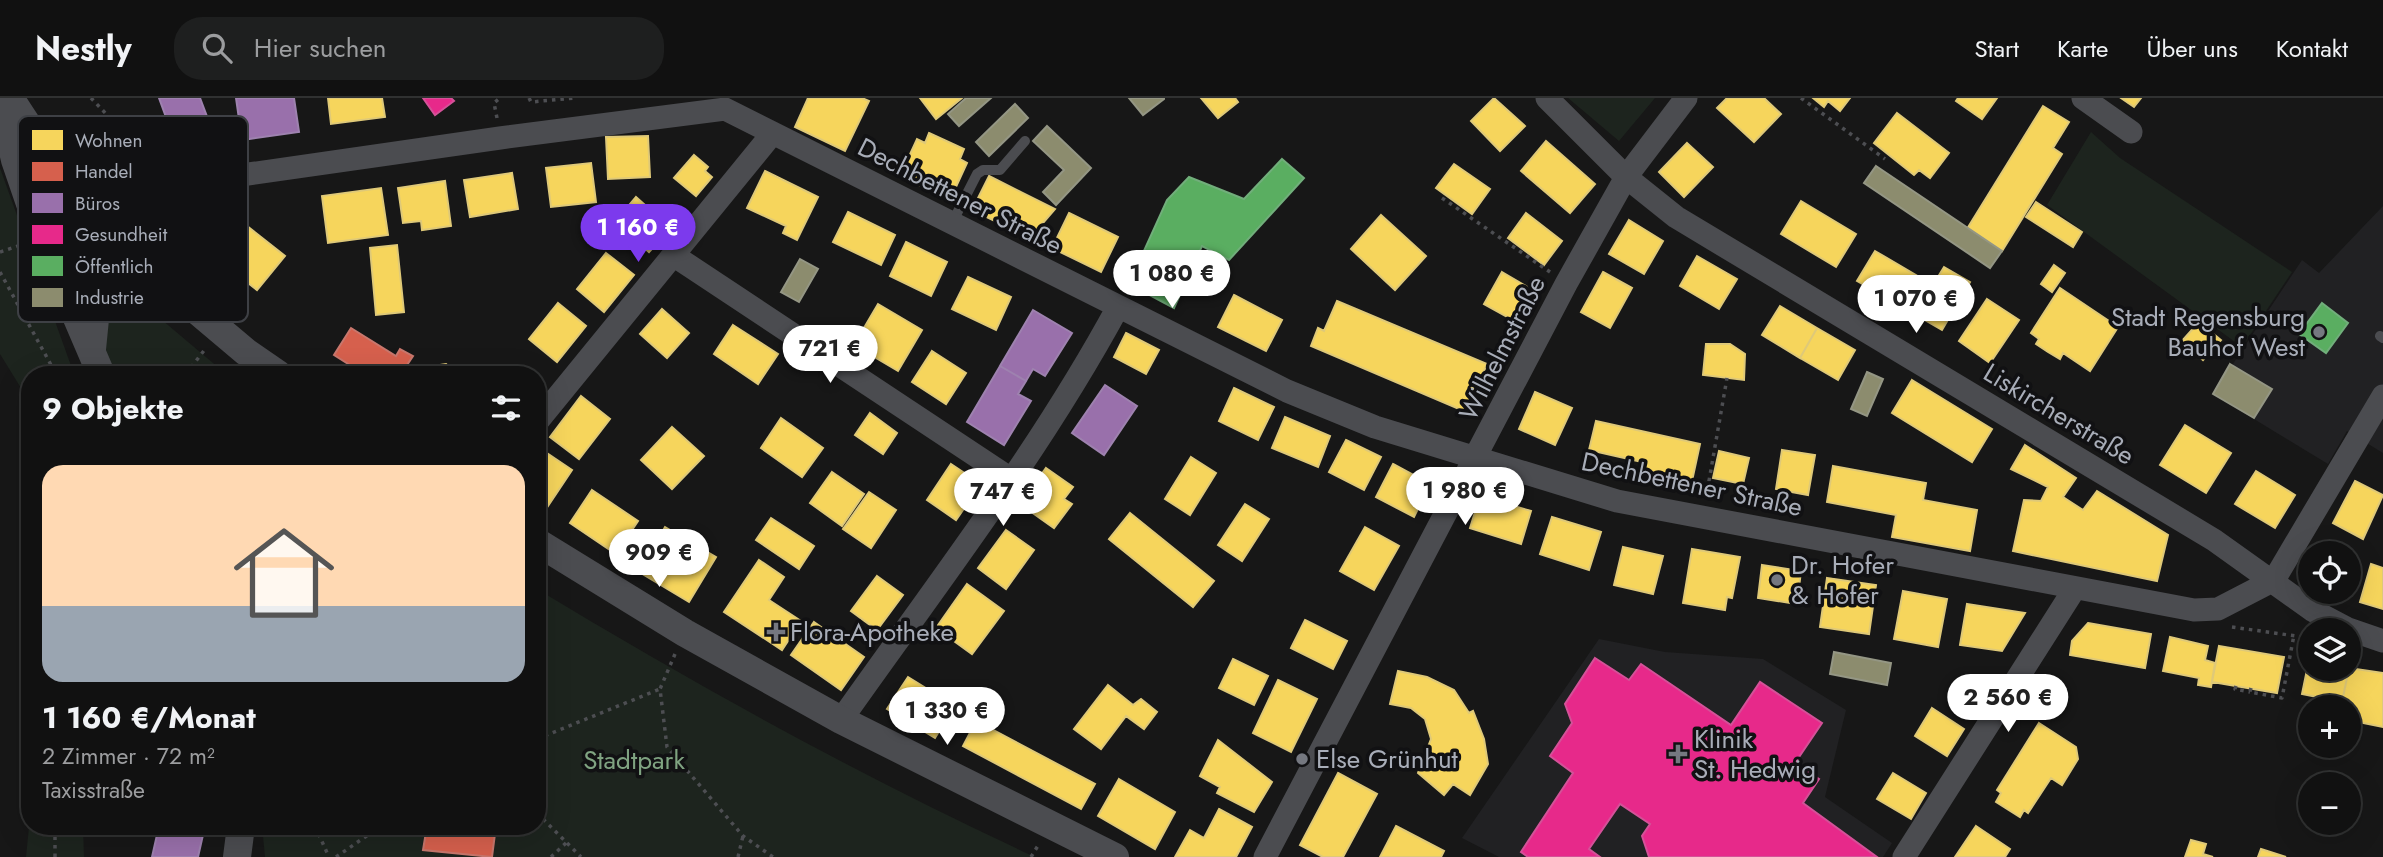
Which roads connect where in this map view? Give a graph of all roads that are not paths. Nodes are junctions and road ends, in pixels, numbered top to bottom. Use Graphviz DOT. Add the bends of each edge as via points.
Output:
graph roads {
  1 [pos="1,98"];
  2 [pos="10,98"];
  3 [pos="748,98"];
  4 [pos="1547,98"];
  5 [pos="1686,98"];
  6 [pos="2082,98"];
  7 [pos="725,109"];
  8 [pos="22,116"];
  9 [pos="2131,132"];
  10 [pos="772,134"];
  11 [pos="1025,141"];
  12 [pos="18,169"];
  13 [pos="248,175"];
  14 [pos="1626,177"];
  15 [pos="952,223"];
  16 [pos="673,255"];
  17 [pos="1118,307"];
  18 [pos="77,322"];
  19 [pos="98,322"];
  20 [pos="211,322"];
  21 [pos="96,362"];
  22 [pos="267,366"];
  23 [pos="2383,396"];
  24 [pos="546,411"];
  25 [pos="1476,460"];
  26 [pos="1011,479"];
  27 [pos="546,548"];
  28 [pos="2274,580"];
  29 [pos="2075,588"];
  30 [pos="2383,641"];
  31 [pos="841,720"];
  32 [pos="240,835"];
  33 [pos="1908,855"];
  34 [pos="237,857"];
  35 [pos="1115,857"];
  36 [pos="1265,857"];
  1 -- 12 [label="street"];
  2 -- 8 [label="street"];
  3 -- 7 [label="street"];
  4 -- 14 [label="street, Liskircherstraße"];
  5 -- 14 [label="street, Wilhelmstraße"];
  6 -- 9 [label="street"];
  7 -- 10 [label="street, Dechbettener Straße"];
  7 -- 13 [label="street"];
  10 -- 15 [label="street, Dechbettener Straße"];
  10 -- 16 [label="street"];
  11 -- 15 [label="lane" via="1000,170 977,174"];
  14 -- 25 [label="street, Wilhelmstraße"];
  14 -- 28 [label="street, Liskircherstraße" via="1676,217"];
  15 -- 17 [label="street, Dechbettener Straße"];
  16 -- 24 [label="street"];
  16 -- 26 [label="street"];
  17 -- 25 [label="street, Dechbettener Straße" via="1286,391"];
  17 -- 26 [label="street"];
  18 -- 21 [label="street"];
  19 -- 21 [label="street"];
  20 -- 22 [label="street"];
  23 -- 28 [label="street"];
  25 -- 29 [label="street, Dechbettener Straße" via="1616,500"];
  25 -- 36 [label="street, Wilhelmstraße"];
  26 -- 31 [label="street"];
  27 -- 31 [label="street" via="685,634"];
  28 -- 29 [label="street, Dechbettener Straße" via="2218,609 2194,610"];
  28 -- 30 [label="street" via="2312,610"];
  29 -- 33 [label="street"];
  31 -- 35 [label="street"];
  32 -- 34 [label="street"];
}
